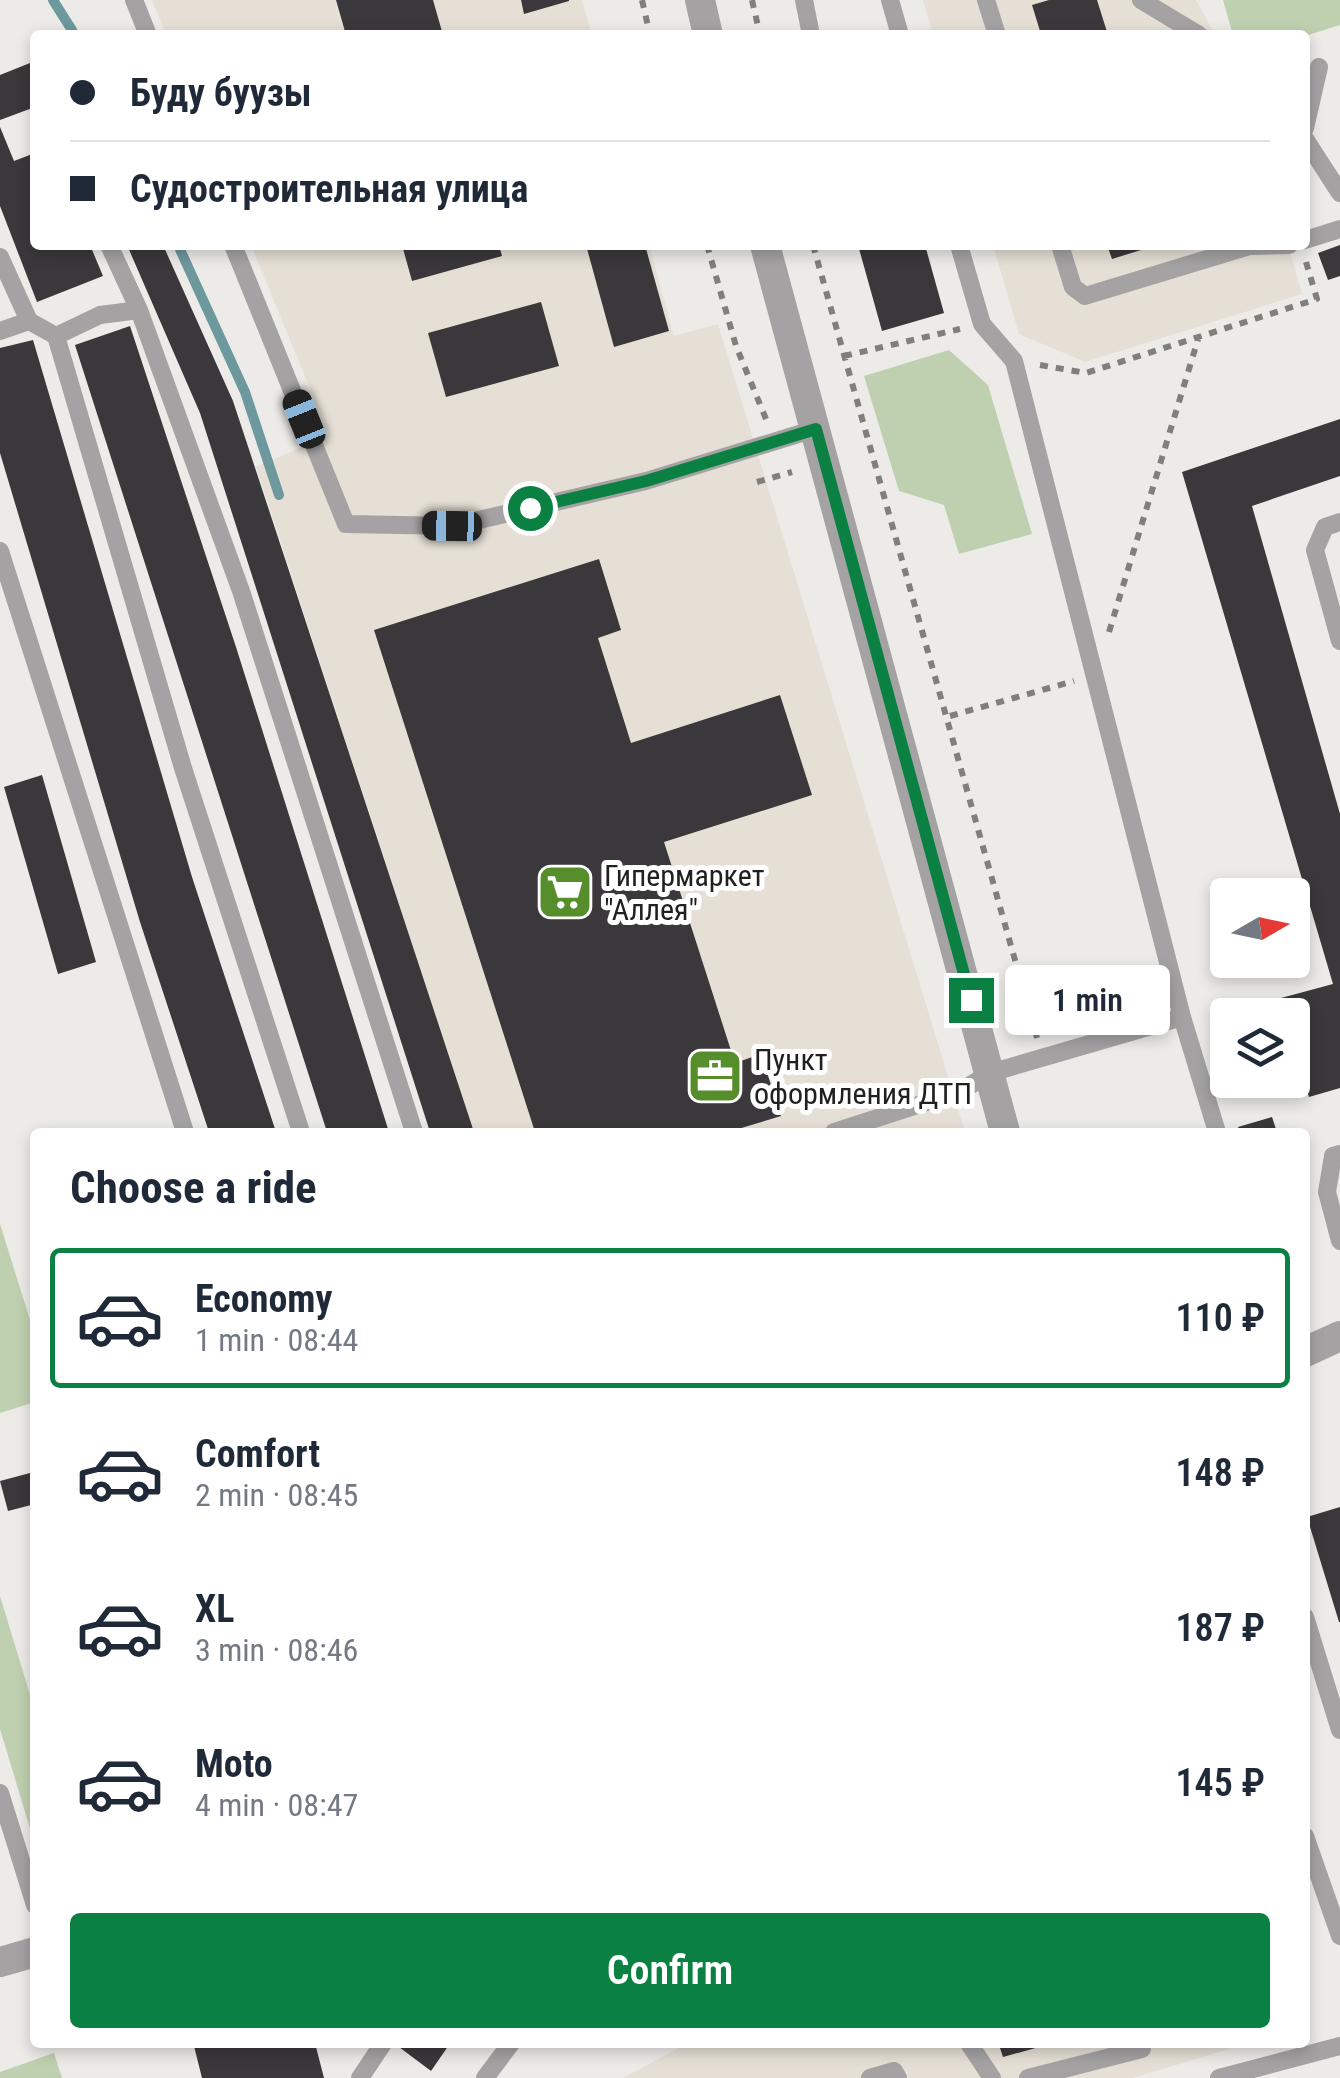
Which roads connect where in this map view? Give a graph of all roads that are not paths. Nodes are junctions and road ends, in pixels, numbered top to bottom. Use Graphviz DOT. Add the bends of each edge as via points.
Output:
graph roads {
  1 [pos="134,0"];
  2 [pos="700,0"];
  3 [pos="804,0"];
  4 [pos="890,0"];
  5 [pos="986,0"];
  6 [pos="1141,0"];
  7 [pos="146,30"];
  8 [pos="707,30"];
  9 [pos="811,30"];
  10 [pos="899,30"];
  11 [pos="995,30"];
  12 [pos="1191,30"];
  13 [pos="1319,67"];
  14 [pos="1310,106"];
  15 [pos="1310,147"];
  16 [pos="1340,192"];
  17 [pos="1340,229"];
  18 [pos="1310,240"];
  19 [pos="111,250"];
  20 [pos="235,250"];
  21 [pos="766,250"];
  22 [pos="960,250"];
  23 [pos="1062,250"];
  24 [pos="1237,250"];
  25 [pos="0,257"];
  26 [pos="140,310"];
  27 [pos="29,320"];
  28 [pos="0,332"];
  29 [pos="56,336"];
  30 [pos="816,429"];
  31 [pos="1340,522"];
  32 [pos="0,551"];
  33 [pos="1340,641"];
  34 [pos="1182,1017"];
  35 [pos="990,1073"];
  36 [pos="184,1128"];
  37 [pos="300,1128"];
  38 [pos="413,1128"];
  39 [pos="846,1128"];
  40 [pos="1004,1128"];
  41 [pos="1216,1128"];
  42 [pos="1340,1154"];
  43 [pos="1340,1241"];
  44 [pos="1340,1336"];
  45 [pos="1310,1350"];
  46 [pos="1310,1632"];
  47 [pos="1340,1730"];
  48 [pos="0,1793"];
  49 [pos="1310,1850"];
  50 [pos="30,1889"];
  51 [pos="1340,1936"];
  52 [pos="30,1953"];
  53 [pos="0,1962"];
  54 [pos="1340,2046"];
  55 [pos="380,2048"];
  56 [pos="508,2048"];
  57 [pos="972,2048"];
  58 [pos="1142,2049"];
  59 [pos="360,2078"];
  60 [pos="485,2078"];
  61 [pos="870,2078"];
  62 [pos="898,2078"];
  63 [pos="992,2078"];
  64 [pos="1028,2078"];
  65 [pos="1219,2078"];
  1 -- 7 [label="lane"];
  2 -- 8 [label="street"];
  3 -- 9 [label="lane"];
  4 -- 10 [label="lane"];
  5 -- 11 [label="lane"];
  6 -- 12 [label="lane"];
  13 -- 14 [label="lane"];
  15 -- 16 [label="lane"];
  17 -- 18 [label="lane"];
  19 -- 26 [label="lane"];
  20 -- 30 [label="lane" via="346,524 452,526 646,481"];
  21 -- 30 [label="street"];
  22 -- 34 [label="lane" via="982,324 1014,361"];
  23 -- 24 [label="lane" via="1073,286 1085,296"];
  25 -- 27 [label="lane"];
  26 -- 29 [label="lane" via="100,315"];
  26 -- 38 [label="lane" via="241,591"];
  27 -- 28 [label="lane"];
  27 -- 29 [label="lane"];
  29 -- 37 [label="lane" via="183,768"];
  30 -- 35 [label="street"];
  31 -- 33 [label="lane" via="1325,527 1315,550"];
  32 -- 36 [label="lane"];
  34 -- 35 [label="lane"];
  34 -- 41 [label="lane"];
  35 -- 39 [label="lane" via="961,1091"];
  35 -- 40 [label="street"];
  42 -- 43 [label="lane" via="1334,1156 1327,1192"];
  44 -- 45 [label="street"];
  46 -- 47 [label="lane"];
  48 -- 50 [label="lane"];
  49 -- 51 [label="lane"];
  52 -- 53 [label="street"];
  54 -- 65 [label="lane"];
  55 -- 59 [label="lane"];
  56 -- 60 [label="lane"];
  57 -- 63 [label="lane"];
  58 -- 64 [label="lane"];
  61 -- 62 [label="lane" via="894,2071"];
}
